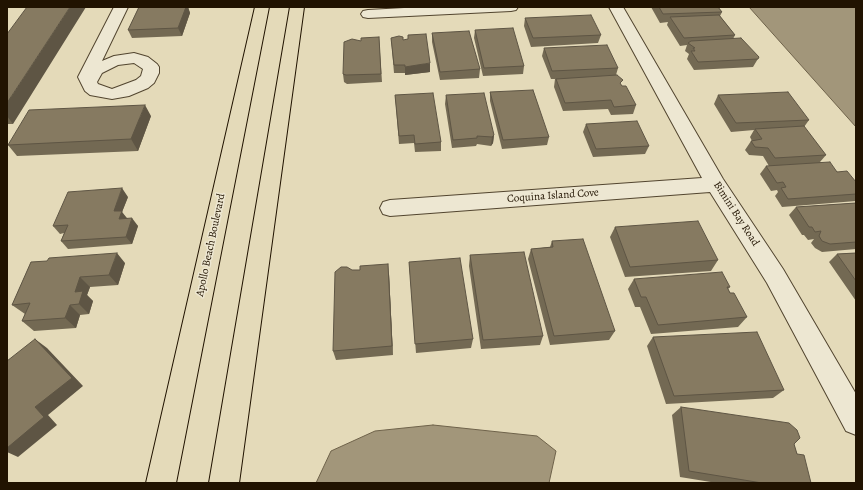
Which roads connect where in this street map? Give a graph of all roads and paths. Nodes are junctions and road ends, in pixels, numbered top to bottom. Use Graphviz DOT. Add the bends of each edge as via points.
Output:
graph roads {
  1 [pos="121,7"];
  2 [pos="262,7"];
  3 [pos="297,7"];
  4 [pos="511,7"];
  5 [pos="616,7"];
  6 [pos="368,14"];
  7 [pos="89,82"];
  8 [pos="716,184"];
  9 [pos="390,208"];
  10 [pos="856,421"];
  11 [pos="161,483"];
  12 [pos="224,483"];
  1 -- 7 [label="street" via="85,76"];
  2 -- 11 [label="main road, Apollo Beach Boulevard"];
  3 -- 12 [label="main road"];
  4 -- 6 [label="street"];
  5 -- 8 [label="street, Bimini Bay Road"];
  8 -- 9 [label="street, Coquina Island Cove"];
  8 -- 10 [label="street, Bimini Bay Road" via="775,276"];
}
